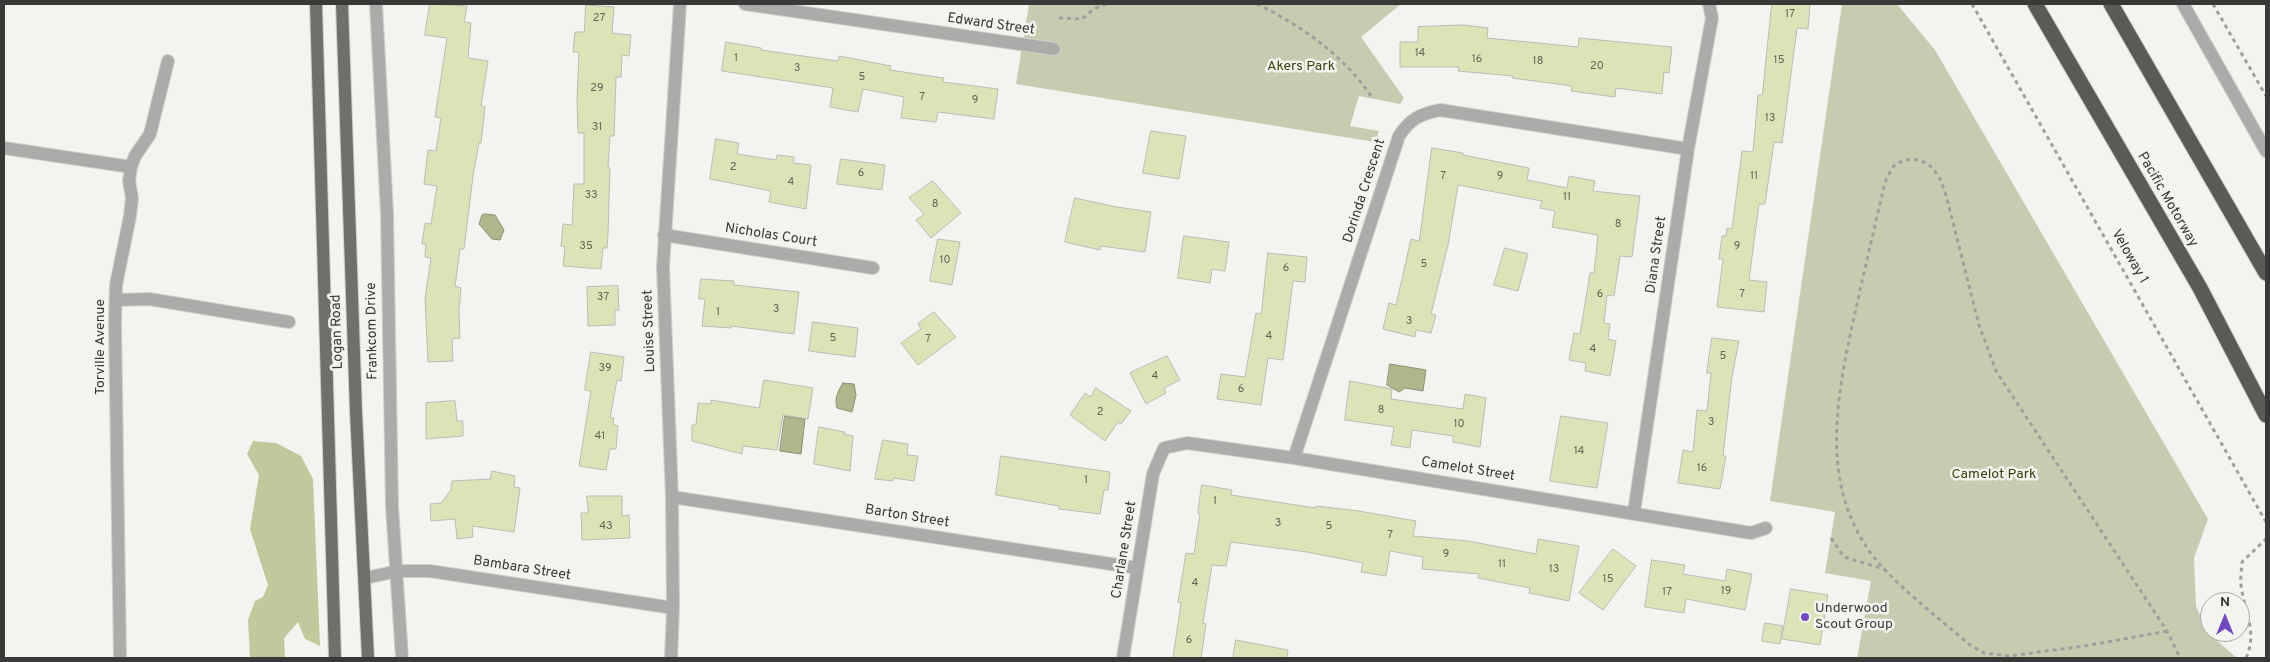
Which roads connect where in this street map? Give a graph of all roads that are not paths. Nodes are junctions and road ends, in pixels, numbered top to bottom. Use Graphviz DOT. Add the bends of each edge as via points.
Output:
graph roads {
  1 [pos="316,4"];
  2 [pos="342,4"];
  3 [pos="376,4"];
  4 [pos="680,4"];
  5 [pos="745,4"];
  6 [pos="1709,4"];
  7 [pos="2035,4"];
  8 [pos="2112,4"];
  9 [pos="2183,4"];
  10 [pos="1054,50"];
  11 [pos="168,61"];
  12 [pos="4,148"];
  13 [pos="1688,149"];
  14 [pos="2266,150"];
  15 [pos="131,167"];
  16 [pos="664,235"];
  17 [pos="873,268"];
  18 [pos="2266,273"];
  19 [pos="116,300"];
  20 [pos="288,322"];
  21 [pos="2266,414"];
  22 [pos="1164,448"];
  23 [pos="1294,458"];
  24 [pos="672,497"];
  25 [pos="1634,512"];
  26 [pos="1766,528"];
  27 [pos="1137,568"];
  28 [pos="398,571"];
  29 [pos="365,578"];
  30 [pos="673,608"];
  31 [pos="120,658"];
  32 [pos="335,658"];
  33 [pos="368,658"];
  34 [pos="402,658"];
  35 [pos="671,658"];
  36 [pos="1124,658"];
  1 -- 32 [label="main road, Logan Road"];
  2 -- 29 [label="main road, Logan Road"];
  3 -- 28 [label="street, Frankcom Drive" via="384,130 392,497"];
  4 -- 16 [label="street, Louise Street"];
  5 -- 10 [label="street, Edward Street"];
  6 -- 13 [label="street, Diana Street" via="1712,18"];
  7 -- 21 [label="highway, Pacific Motorway" via="2200,288"];
  8 -- 18 [label="highway"];
  9 -- 14 [label="street"];
  11 -- 15 [label="street" via="150,134"];
  12 -- 15 [label="street"];
  13 -- 23 [label="street, Dorinda Crescent" via="1440,110 1421,114 1407,124 1399,136"];
  13 -- 25 [label="street, Diana Street"];
  15 -- 19 [label="street, Torville Avenue" via="130,216"];
  16 -- 17 [label="street, Nicholas Court"];
  16 -- 24 [label="street, Louise Street"];
  19 -- 20 [label="street" via="149,299"];
  19 -- 31 [label="street, Torville Avenue"];
  22 -- 23 [label="street, Camelot Street" via="1187,443"];
  22 -- 27 [label="street, Charlane Street" via="1153,474"];
  23 -- 25 [label="street, Camelot Street"];
  24 -- 27 [label="street, Barton Street"];
  24 -- 30 [label="street, Louise Street"];
  25 -- 26 [label="street, Camelot Street" via="1751,533"];
  27 -- 36 [label="street, Charlane Street"];
  28 -- 29 [label="street, Bambara Street"];
  28 -- 30 [label="street, Bambara Street" via="446,572"];
  28 -- 34 [label="street, Frankcom Drive"];
  29 -- 33 [label="main road, Logan Road"];
  30 -- 35 [label="street, Louise Street"];
}
